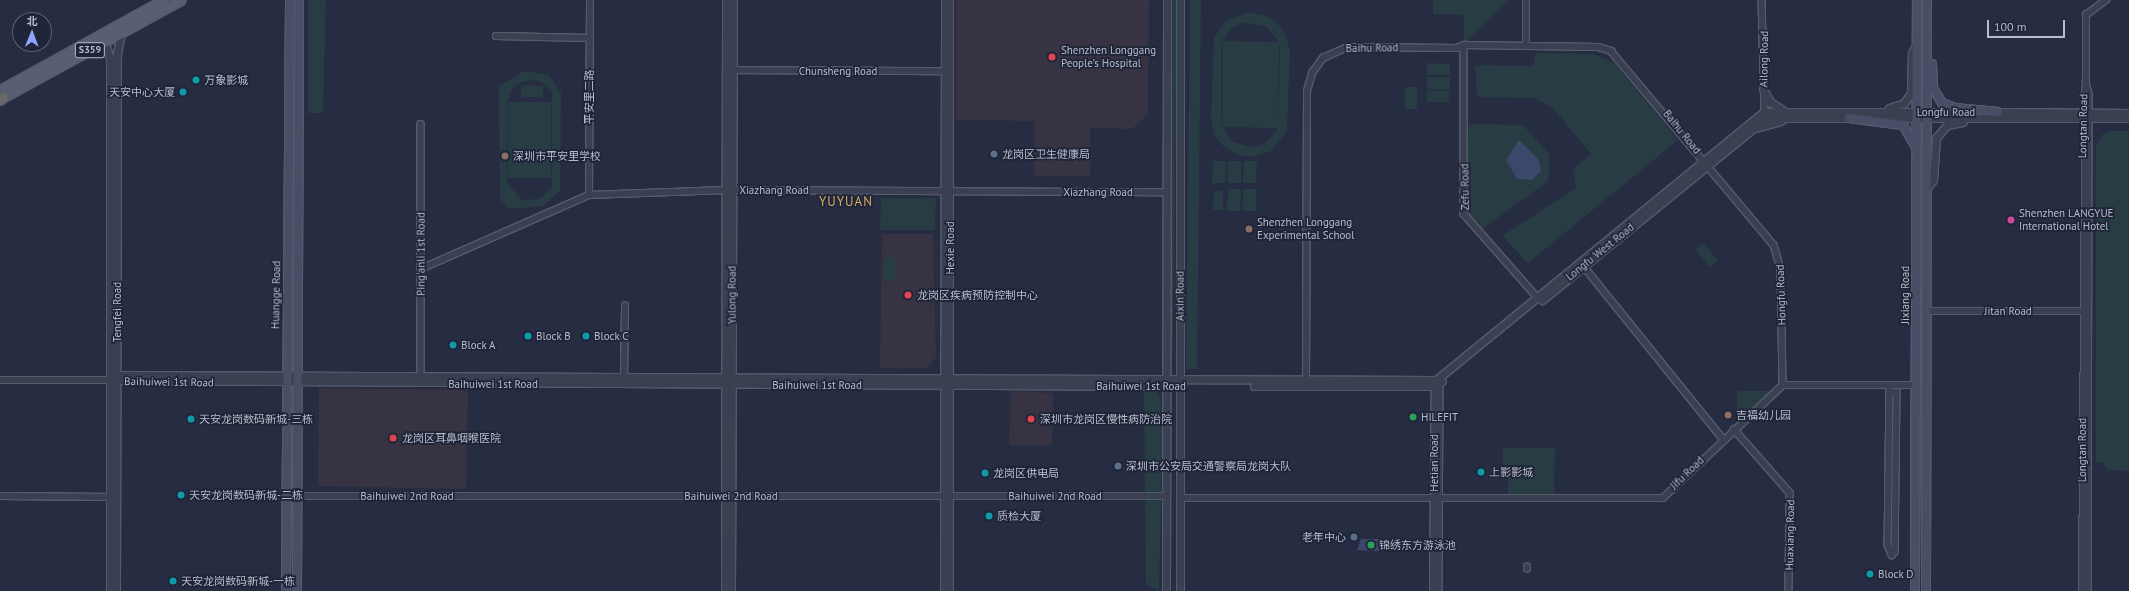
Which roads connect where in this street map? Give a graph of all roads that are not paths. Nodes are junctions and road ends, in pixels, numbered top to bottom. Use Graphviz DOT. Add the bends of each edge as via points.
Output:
graph roads {
  1 [pos="163,0"];
  2 [pos="181,0"];
  3 [pos="290,0"];
  4 [pos="299,0"];
  5 [pos="590,0"];
  6 [pos="726,0"];
  7 [pos="733,0"];
  8 [pos="945,0"];
  9 [pos="950,0"];
  10 [pos="1167,0"];
  11 [pos="1180,0"];
  12 [pos="1526,0"];
  13 [pos="1762,0"];
  14 [pos="1917,0"];
  15 [pos="1927,0"];
  16 [pos="2106,0"];
  17 [pos="121,33"];
  18 [pos="496,36"];
  19 [pos="590,38"];
  20 [pos="1464,44"];
  21 [pos="1917,44"];
  22 [pos="1927,44"];
  23 [pos="99,45"];
  24 [pos="1526,45"];
  25 [pos="729,70"];
  26 [pos="948,71"];
  27 [pos="1763,89"];
  28 [pos="1,96"];
  29 [pos="1790,112"];
  30 [pos="1870,112"];
  31 [pos="1998,112"];
  32 [pos="2129,113"];
  33 [pos="1764,115"];
  34 [pos="1917,115"];
  35 [pos="1927,115"];
  36 [pos="2086,115"];
  37 [pos="1801,118"];
  38 [pos="1849,118"];
  39 [pos="1980,118"];
  40 [pos="2129,118"];
  41 [pos="421,124"];
  42 [pos="1749,132"];
  43 [pos="1917,156"];
  44 [pos="1706,162"];
  45 [pos="1926,189"];
  46 [pos="729,190"];
  47 [pos="947,191"];
  48 [pos="1166,192"];
  49 [pos="589,195"];
  50 [pos="1582,264"];
  51 [pos="421,269"];
  52 [pos="1539,299"];
  53 [pos="625,306"];
  54 [pos="1926,311"];
  55 [pos="2086,311"];
  56 [pos="115,379"];
  57 [pos="0,380"];
  58 [pos="287,380"];
  59 [pos="296,381"];
  60 [pos="421,381"];
  61 [pos="624,382"];
  62 [pos="729,382"];
  63 [pos="947,382"];
  64 [pos="1166,383"];
  65 [pos="1180,383"];
  66 [pos="1306,383"];
  67 [pos="1437,383"];
  68 [pos="1783,385"];
  69 [pos="1890,385"];
  70 [pos="1916,385"];
  71 [pos="1734,429"];
  72 [pos="1723,438"];
  73 [pos="0,496"];
  74 [pos="296,496"];
  75 [pos="728,496"];
  76 [pos="947,496"];
  77 [pos="1166,496"];
  78 [pos="113,497"];
  79 [pos="1437,497"];
  80 [pos="1180,498"];
  81 [pos="1894,555"];
  82 [pos="1916,580"];
  83 [pos="1926,580"];
  84 [pos="110,591"];
  85 [pos="116,591"];
  86 [pos="286,591"];
  87 [pos="297,591"];
  88 [pos="725,591"];
  89 [pos="731,591"];
  90 [pos="944,591"];
  91 [pos="950,591"];
  92 [pos="1166,591"];
  93 [pos="1180,591"];
  94 [pos="1433,591"];
  95 [pos="1440,591"];
  96 [pos="1789,591"];
  97 [pos="1911,591"];
  98 [pos="1915,591"];
  99 [pos="1926,591"];
  100 [pos="1930,591"];
  101 [pos="2082,591"];
  102 [pos="2088,591"];
  1 -- 28 [label="main road, S359"];
  2 -- 17 [label="main road, S359"];
  3 -- 58 [label="main road, Huangge Road"];
  4 -- 59 [label="main road, Huangge Road"];
  5 -- 19 [label="street, 平安里二路"];
  6 -- 25 [label="street, Yulong Road"];
  7 -- 25 [label="street, Yulong Road"];
  8 -- 26 [label="street, Hexie Road"];
  9 -- 26 [label="street, Hexie Road"];
  10 -- 48 [label="street, Aixin Road"];
  11 -- 65 [label="street, Aixin Road"];
  12 -- 24 [label="street"];
  13 -- 27 [label="street, Ailong Road"];
  14 -- 21 [label="main road, Jixiang Road"];
  15 -- 22 [label="main road, Jixiang Road"];
  16 -- 36 [label="street, Longtan Road" via="2086,15"];
  17 -- 23 [label="main road, S359"];
  17 -- 56 [label="street, Tengfei Road" via="117,43"];
  18 -- 19 [label="street"];
  19 -- 49 [label="street, 平安里二路"];
  20 -- 24 [label="street, Baihu Road"];
  20 -- 52 [label="street, Zefu Road" via="1464,214"];
  20 -- 66 [label="street, Baihu Road" via="1457,48 1348,47 1327,56 1312,73 1307,91"];
  21 -- 30 [label="street" via="1912,53 1913,86 1908,99 1897,107"];
  21 -- 34 [label="main road, Jixiang Road"];
  22 -- 31 [label="main road" via="1931,53 1933,88 1942,103 1955,108"];
  22 -- 35 [label="main road, Jixiang Road"];
  23 -- 28 [label="main road, S359"];
  23 -- 56 [label="street, Tengfei Road" via="107,49 110,58"];
  24 -- 44 [label="street, Baihu Road" via="1598,47 1611,51"];
  25 -- 26 [label="street, Chunsheng Road"];
  25 -- 46 [label="street, Yulong Road"];
  26 -- 47 [label="street, Hexie Road"];
  27 -- 29 [label="street" via="1775,107"];
  27 -- 33 [label="street, Ailong Road"];
  29 -- 30 [label="street, Longfu Road"];
  29 -- 33 [label="street, Longfu Road"];
  30 -- 34 [label="street, Longfu Road"];
  31 -- 35 [label="street, Longfu Road"];
  31 -- 36 [label="street, Longfu Road"];
  32 -- 36 [label="street, Longfu Road"];
  33 -- 37 [label="street, Longfu Road"];
  33 -- 42 [label="street, Longfu West Road"];
  33 -- 44 [label="street, Longfu West Road"];
  34 -- 35 [label="street, Longfu Road"];
  34 -- 38 [label="street, Longfu Road"];
  34 -- 43 [label="main road, Jixiang Road"];
  35 -- 39 [label="street, Longfu Road"];
  35 -- 45 [label="main road, Jixiang Road"];
  36 -- 39 [label="street, Longfu Road"];
  36 -- 40 [label="street, Longfu Road"];
  36 -- 55 [label="street, Longtan Road"];
  37 -- 38 [label="street, Longfu Road"];
  37 -- 42 [label="street"];
  38 -- 43 [label="main road" via="1903,125 1913,138"];
  39 -- 45 [label="street" via="1948,125 1940,130 1934,144 1933,180"];
  41 -- 51 [label="street, Ping'anli 1st Road"];
  42 -- 44 [label="street, Longfu West Road"];
  43 -- 70 [label="main road, Jixiang Road"];
  44 -- 50 [label="street, Longfu West Road"];
  44 -- 68 [label="street, Hongfu Road" via="1774,244 1780,256"];
  45 -- 54 [label="main road, Jixiang Road"];
  46 -- 47 [label="street, Xiazhang Road"];
  46 -- 49 [label="street, Xiazhang Road"];
  46 -- 62 [label="street, Yulong Road"];
  47 -- 48 [label="street, Xiazhang Road"];
  47 -- 63 [label="street, Hexie Road"];
  48 -- 64 [label="street, Aixin Road"];
  49 -- 51 [label="street, Xiazhang Road"];
  50 -- 52 [label="street, Longfu West Road"];
  50 -- 72 [label="street"];
  51 -- 60 [label="street, Ping'anli 1st Road"];
  52 -- 67 [label="street, Longfu West Road"];
  53 -- 61 [label="street"];
  54 -- 55 [label="street, Jitan Road"];
  54 -- 83 [label="main road, Jixiang Road"];
  55 -- 101 [label="street, Longtan Road"];
  55 -- 102 [label="street, Longtan Road"];
  56 -- 57 [label="street"];
  56 -- 58 [label="street, Baihuiwei 1st Road"];
  56 -- 78 [label="street, Tengfei Road"];
  58 -- 59 [label="street, Baihuiwei 1st Road"];
  58 -- 86 [label="main road, Huangge Road"];
  59 -- 60 [label="street, Baihuiwei 1st Road"];
  59 -- 74 [label="main road, Huangge Road"];
  60 -- 61 [label="street, Baihuiwei 1st Road"];
  61 -- 62 [label="street, Baihuiwei 1st Road"];
  62 -- 63 [label="street, Baihuiwei 1st Road"];
  62 -- 75 [label="street, Yulong Road"];
  63 -- 64 [label="street, Baihuiwei 1st Road"];
  63 -- 76 [label="street, Hexie Road"];
  64 -- 65 [label="street, Baihuiwei 1st Road"];
  64 -- 77 [label="street, Aixin Road"];
  65 -- 66 [label="street, Baihuiwei 1st Road"];
  65 -- 80 [label="street, Aixin Road"];
  66 -- 67 [label="street, Baihuiwei 1st Road"];
  67 -- 79 [label="street, Hetian Road"];
  68 -- 69 [label="street"];
  68 -- 71 [label="street, Jifu Road"];
  69 -- 70 [label="street"];
  69 -- 81 [label="street" via="1888,545"];
  70 -- 82 [label="main road, Jixiang Road"];
  71 -- 72 [label="street, Jifu Road"];
  71 -- 96 [label="street, Huaxiang Road" via="1790,493"];
  72 -- 79 [label="street, Jifu Road" via="1662,498"];
  73 -- 78 [label="street"];
  74 -- 75 [label="street, Baihuiwei 2nd Road"];
  74 -- 87 [label="main road, Huangge Road"];
  75 -- 76 [label="street, Baihuiwei 2nd Road"];
  75 -- 88 [label="street, Yulong Road"];
  75 -- 89 [label="street, Yulong Road"];
  76 -- 77 [label="street, Baihuiwei 2nd Road"];
  76 -- 90 [label="street, Hexie Road"];
  76 -- 91 [label="street, Hexie Road"];
  77 -- 92 [label="street, Aixin Road"];
  78 -- 84 [label="street, Tengfei Road"];
  78 -- 85 [label="street, Tengfei Road"];
  79 -- 80 [label="street"];
  79 -- 94 [label="street, Hetian Road"];
  79 -- 95 [label="street, Hetian Road"];
  80 -- 93 [label="street, Aixin Road"];
  82 -- 97 [label="main road"];
  82 -- 98 [label="main road, Jixiang Road"];
  83 -- 99 [label="main road, Jixiang Road"];
  83 -- 100 [label="main road"];
}
